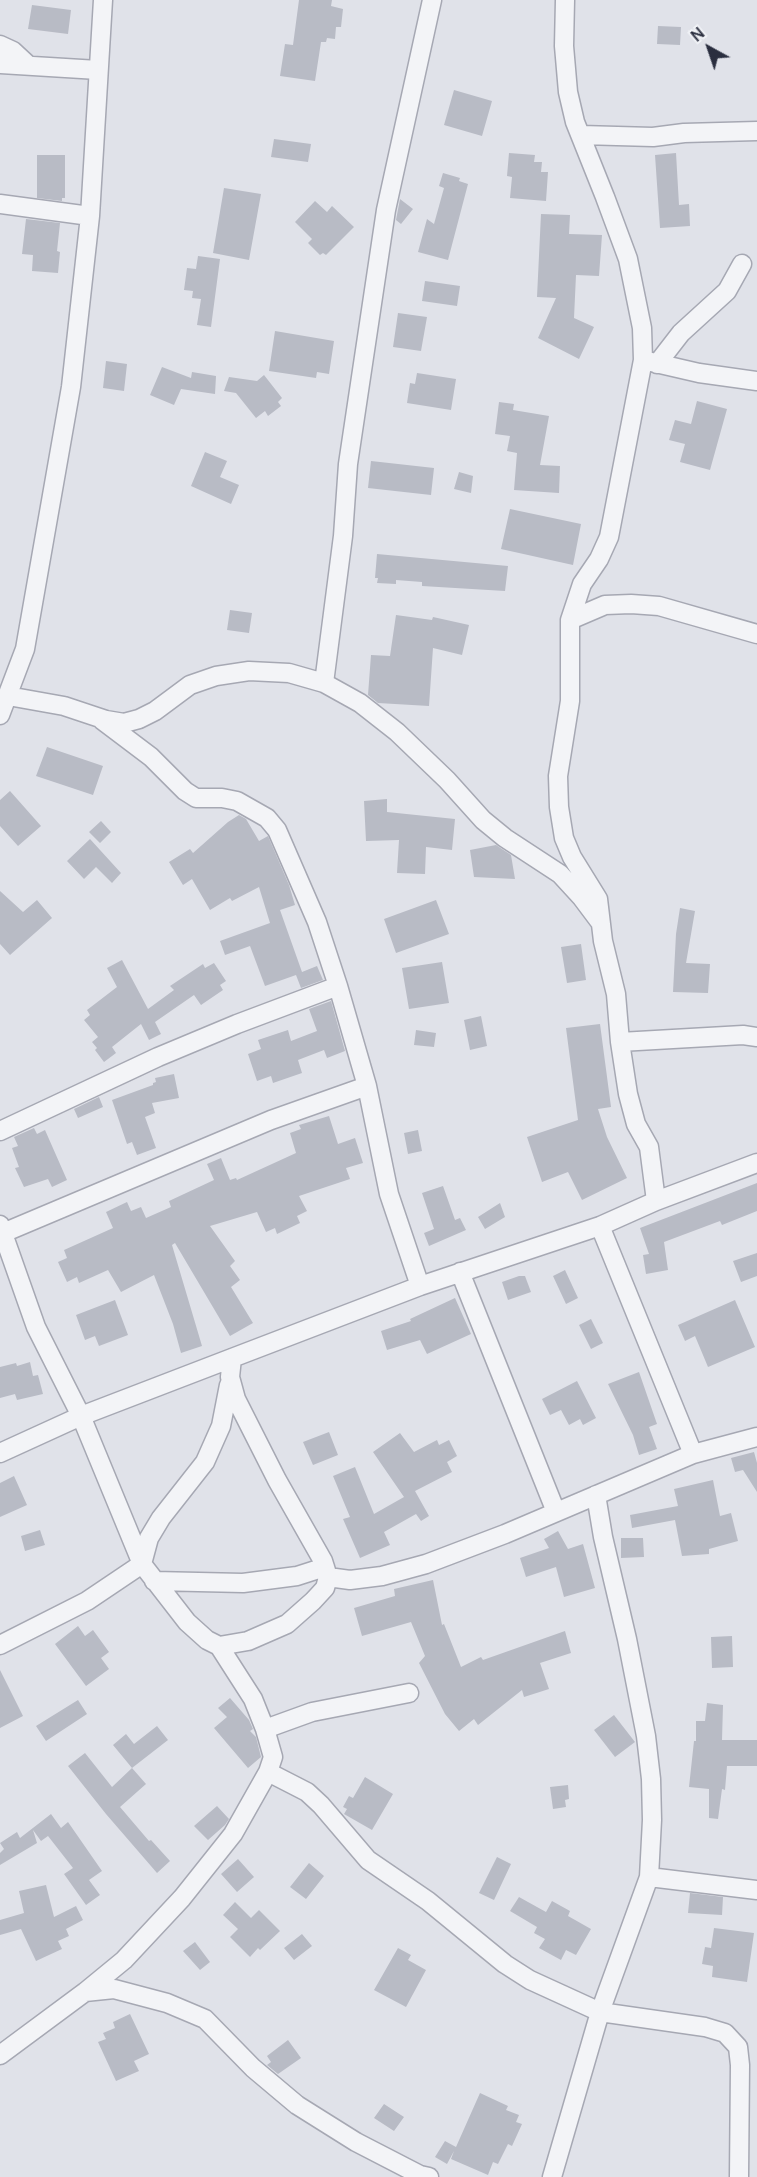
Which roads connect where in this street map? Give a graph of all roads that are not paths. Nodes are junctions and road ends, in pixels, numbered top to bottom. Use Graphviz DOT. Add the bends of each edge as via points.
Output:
graph roads {
  1 [pos="103,0"];
  2 [pos="432,0"];
  3 [pos="565,0"];
  4 [pos="0,45"];
  5 [pos="0,64"];
  6 [pos="27,64"];
  7 [pos="98,69"];
  8 [pos="757,131"];
  9 [pos="581,135"];
  10 [pos="0,204"];
  11 [pos="90,216"];
  12 [pos="742,264"];
  13 [pos="650,362"];
  14 [pos="757,381"];
  15 [pos="570,620"];
  16 [pos="757,634"];
  17 [pos="324,682"];
  18 [pos="3,707"];
  19 [pos="99,717"];
  20 [pos="601,923"];
  21 [pos="338,986"];
  22 [pos="757,1037"];
  23 [pos="620,1042"];
  24 [pos="367,1086"];
  25 [pos="0,1131"];
  26 [pos="757,1163"];
  27 [pos="656,1201"];
  28 [pos="600,1226"];
  29 [pos="2,1229"];
  30 [pos="460,1272"];
  31 [pos="420,1286"];
  32 [pos="232,1358"];
  33 [pos="230,1377"];
  34 [pos="81,1416"];
  35 [pos="757,1437"];
  36 [pos="0,1453"];
  37 [pos="693,1454"];
  38 [pos="596,1495"];
  39 [pos="556,1512"];
  40 [pos="142,1564"];
  41 [pos="326,1572"];
  42 [pos="154,1581"];
  43 [pos="0,1645"];
  44 [pos="219,1646"];
  45 [pos="409,1694"];
  46 [pos="265,1730"];
  47 [pos="268,1772"];
  48 [pos="649,1877"];
  49 [pos="756,1888"];
  50 [pos="85,1992"];
  51 [pos="600,2012"];
  52 [pos="0,2055"];
  53 [pos="429,2177"];
  54 [pos="552,2177"];
  55 [pos="739,2177"];
  1 -- 7 [label="street"];
  2 -- 17 [label="street" via="386,210 348,464"];
  3 -- 9 [label="street" via="565,74"];
  4 -- 6 [label="street"];
  5 -- 6 [label="street"];
  6 -- 7 [label="street"];
  7 -- 11 [label="street"];
  8 -- 9 [label="street" via="653,137"];
  9 -- 13 [label="street" via="628,259"];
  10 -- 11 [label="street"];
  11 -- 18 [label="street" via="69,399 25,649"];
  12 -- 13 [label="street" via="727,291"];
  13 -- 14 [label="street"];
  13 -- 15 [label="street" via="609,537 582,584"];
  15 -- 16 [label="street" via="605,605 659,606"];
  15 -- 20 [label="street" via="570,701 558,776 559,807 564,838 598,899"];
  17 -- 19 [label="street" via="289,673 249,671 216,676 190,685 139,719 124,723"];
  17 -- 20 [label="street" via="360,703 397,732 483,820 560,874"];
  18 -- 19 [label="street" via="64,706"];
  19 -- 21 [label="street" via="152,756 185,792 196,798 237,801 267,818 277,830 313,912"];
  20 -- 23 [label="street" via="616,994"];
  21 -- 24 [label="street"];
  21 -- 25 [label="street" via="158,1057"];
  22 -- 23 [label="street"];
  23 -- 27 [label="street" via="636,1124 649,1147"];
  24 -- 29 [label="street" via="271,1120"];
  24 -- 31 [label="street" via="389,1194"];
  26 -- 27 [label="street"];
  27 -- 28 [label="street"];
  28 -- 30 [label="street"];
  28 -- 37 [label="street"];
  29 -- 34 [label="street" via="36,1327"];
  30 -- 31 [label="street"];
  30 -- 39 [label="street"];
  31 -- 32 [label="street"];
  32 -- 33 [label="street"];
  32 -- 34 [label="street"];
  33 -- 40 [label="street" via="221,1426 205,1462 155,1528"];
  33 -- 41 [label="street" via="250,1429"];
  34 -- 36 [label="street"];
  34 -- 40 [label="street"];
  35 -- 37 [label="street"];
  37 -- 38 [label="street"];
  38 -- 39 [label="street"];
  38 -- 48 [label="street" via="646,1736 652,1820"];
  39 -- 41 [label="street" via="426,1564 382,1576 350,1580"];
  40 -- 42 [label="street"];
  40 -- 43 [label="street" via="87,1601"];
  41 -- 42 [label="street" via="243,1583"];
  41 -- 44 [label="street" via="325,1588 287,1624 248,1641"];
  42 -- 44 [label="street" via="188,1622"];
  44 -- 46 [label="street" via="254,1699"];
  45 -- 46 [label="street" via="312,1713"];
  46 -- 47 [label="street" via="273,1757"];
  47 -- 50 [label="street" via="233,1834 182,1898 124,1960"];
  47 -- 51 [label="street" via="307,1792 368,1860 428,1901 506,1964 530,1980"];
  48 -- 49 [label="street"];
  48 -- 51 [label="street"];
  50 -- 52 [label="street"];
  50 -- 53 [label="street" via="114,1989 167,2002 205,2019 297,2105 356,2142"];
  51 -- 54 [label="street"];
  51 -- 55 [label="street" via="705,2027 725,2034 738,2047"];
}
